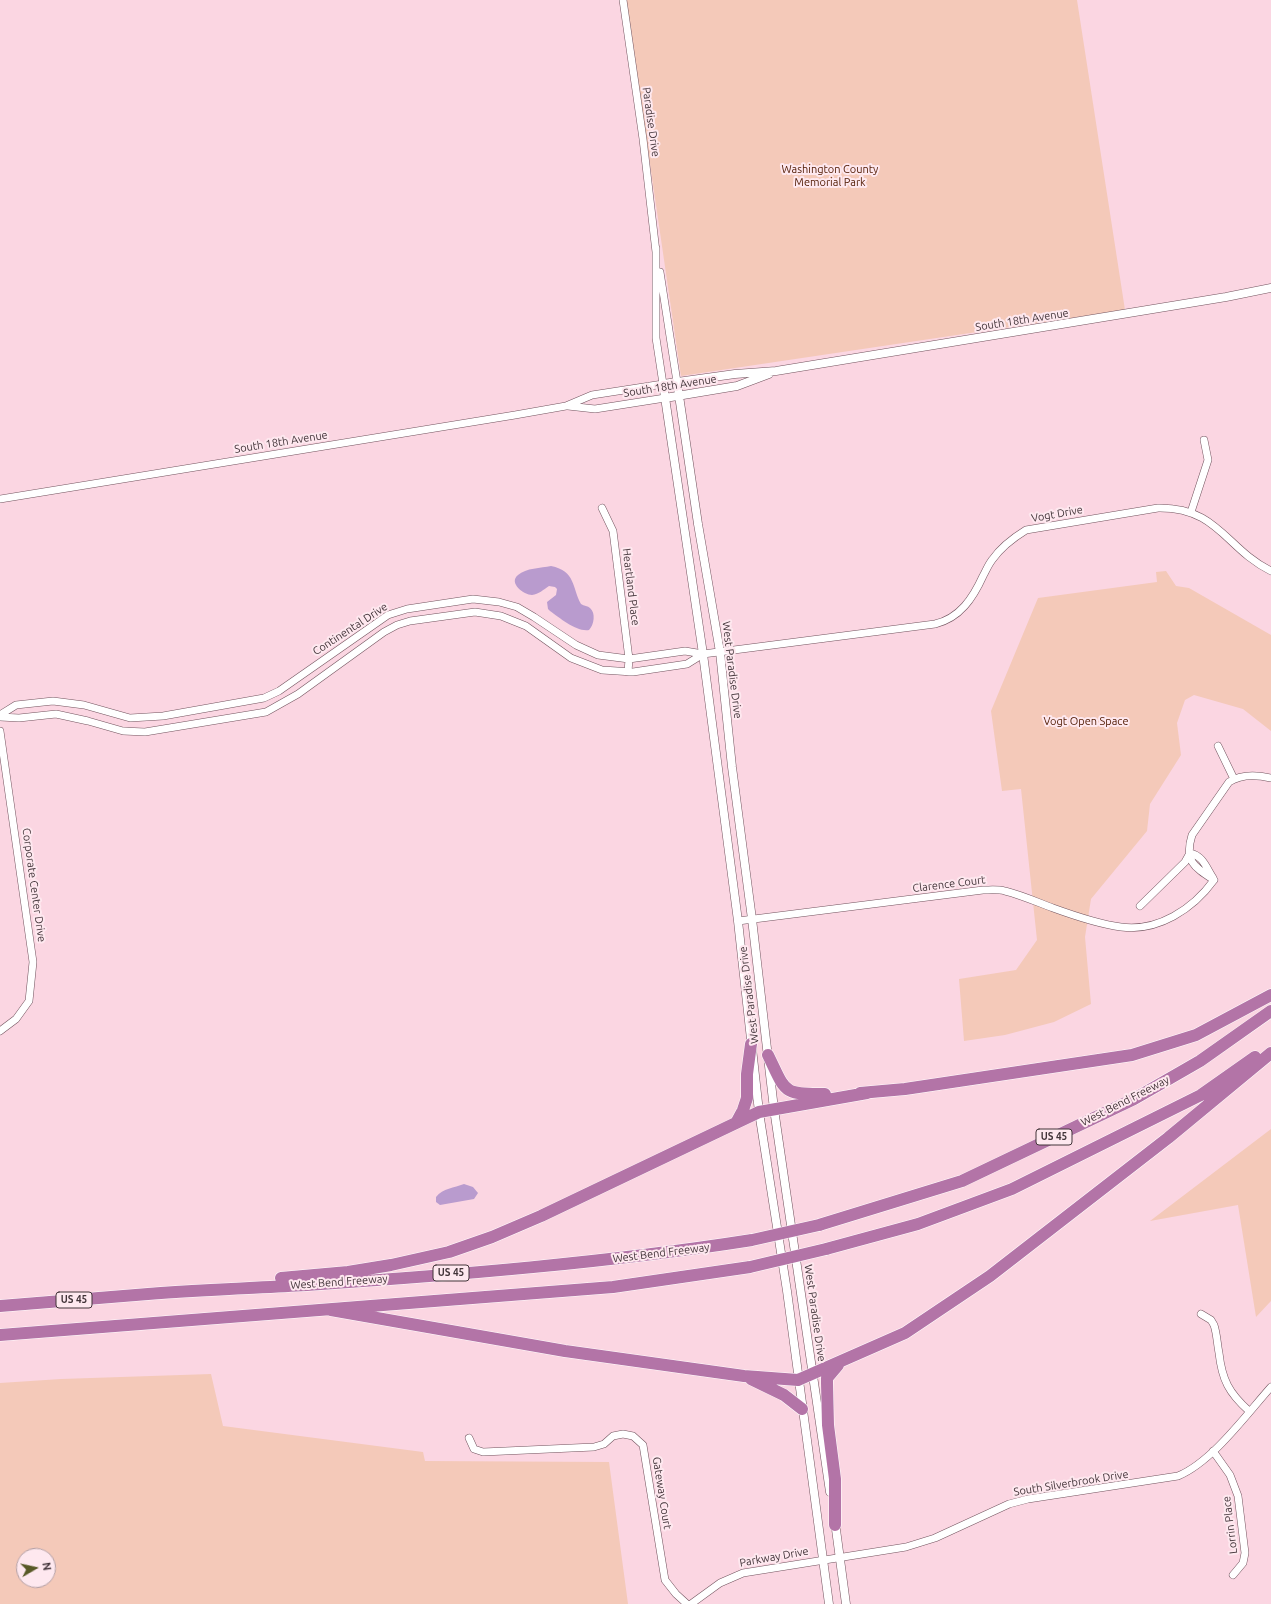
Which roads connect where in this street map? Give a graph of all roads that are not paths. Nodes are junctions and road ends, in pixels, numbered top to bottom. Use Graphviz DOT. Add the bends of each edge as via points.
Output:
graph roads {
  1 [pos="623,0"];
  2 [pos="656,248"];
  3 [pos="1271,288"];
  4 [pos="776,371"];
  5 [pos="677,382"];
  6 [pos="662,384"];
  7 [pos="679,396"];
  8 [pos="665,398"];
  9 [pos="566,406"];
  10 [pos="1204,440"];
  11 [pos="0,499"];
  12 [pos="602,508"];
  13 [pos="1191,512"];
  14 [pos="1271,571"];
  15 [pos="720,652"];
  16 [pos="703,654"];
  17 [pos="629,659"];
  18 [pos="628,672"];
  19 [pos="0,716"];
  20 [pos="0,731"];
  21 [pos="1218,746"];
  22 [pos="1234,778"];
  23 [pos="1271,778"];
  24 [pos="1190,853"];
  25 [pos="1214,880"];
  26 [pos="1140,906"];
  27 [pos="752,920"];
  28 [pos="738,921"];
  29 [pos="1271,995"];
  30 [pos="1271,1011"];
  31 [pos="0,1031"];
  32 [pos="751,1044"];
  33 [pos="1271,1046"];
  34 [pos="1271,1053"];
  35 [pos="768,1055"];
  36 [pos="867,1093"];
  37 [pos="774,1109"];
  38 [pos="759,1112"];
  39 [pos="736,1122"];
  40 [pos="148,1294"];
  41 [pos="0,1306"];
  42 [pos="331,1310"];
  43 [pos="1201,1314"];
  44 [pos="0,1335"];
  45 [pos="842,1361"];
  46 [pos="813,1374"];
  47 [pos="744,1376"];
  48 [pos="798,1380"];
  49 [pos="1271,1387"];
  50 [pos="802,1409"];
  51 [pos="1249,1411"];
  52 [pos="469,1438"];
  53 [pos="1213,1451"];
  54 [pos="835,1525"];
  55 [pos="839,1558"];
  56 [pos="823,1559"];
  57 [pos="1233,1576"];
  58 [pos="687,1604"];
  59 [pos="691,1604"];
  60 [pos="829,1604"];
  61 [pos="846,1604"];
  1 -- 2 [label="street, Paradise Drive"];
  2 -- 5 [label="street, Paradise Drive"];
  2 -- 6 [label="street, Paradise Drive" via="656,338"];
  3 -- 4 [label="street, South 18th Avenue"];
  4 -- 5 [label="street, South 18th Avenue"];
  4 -- 7 [label="street, South 18th Avenue" via="737,386"];
  5 -- 6 [label="street, South 18th Avenue"];
  5 -- 7 [label="street, West Paradise Drive"];
  6 -- 8 [label="street, West Paradise Drive"];
  6 -- 9 [label="street, South 18th Avenue" via="592,395"];
  7 -- 8 [label="street, South 18th Avenue"];
  7 -- 15 [label="street, West Paradise Drive"];
  8 -- 9 [label="street, South 18th Avenue" via="595,409"];
  8 -- 16 [label="street, West Paradise Drive"];
  9 -- 11 [label="street, South 18th Avenue"];
  10 -- 13 [label="street" via="1208,460"];
  12 -- 17 [label="street, Heartland Place" via="613,531"];
  13 -- 14 [label="street, Vogt Drive" via="1208,520 1250,558"];
  13 -- 15 [label="street, Vogt Drive" via="1158,508 1026,530 1014,537 991,560 966,605 941,623"];
  15 -- 16 [label="street, Vogt Drive"];
  15 -- 27 [label="street, West Paradise Drive"];
  16 -- 17 [label="street, Continental Drive" via="685,651"];
  16 -- 18 [label="street, Continental Drive" via="687,664"];
  16 -- 28 [label="street, West Paradise Drive"];
  17 -- 18 [label="street, Heartland Place"];
  17 -- 19 [label="street, Continental Drive" via="598,655 576,645 517,608 499,602 473,599 407,608 388,615 279,691 264,698 163,716 130,718 84,705 53,701 16,705"];
  18 -- 19 [label="street, Continental Drive" via="602,670 588,665 571,658 526,626 501,616 475,612 396,625 298,694 266,712 146,732 122,730 56,714 19,718"];
  20 -- 31 [label="street, Corporate Center Drive" via="33,962 29,1001 16,1019"];
  21 -- 22 [label="street"];
  22 -- 23 [label="street" via="1254,775"];
  22 -- 24 [label="street" via="1192,835"];
  24 -- 25 [label="street" via="1202,859"];
  24 -- 25 [label="street" via="1192,864"];
  24 -- 26 [label="street" via="1185,862"];
  25 -- 27 [label="street, Clarence Court" via="1204,894 1181,913 1165,921 1138,927 1121,927 1092,920 1003,890"];
  27 -- 28 [label="street, Clarence Court"];
  27 -- 35 [label="street, West Paradise Drive"];
  28 -- 32 [label="street, West Paradise Drive"];
  29 -- 36 [label="highway" via="1196,1035 1132,1054"];
  30 -- 40 [label="highway, West Bend Freeway / US 45, bridge" via="1200,1061 1134,1099 962,1181 819,1225 752,1240 675,1252 471,1272"];
  32 -- 38 [label="street, West Paradise Drive"];
  32 -- 39 [label="highway" via="747,1098"];
  33 -- 42 [label="highway, US 45, bridge" via="1201,1095 1012,1189 918,1224 750,1267 613,1287"];
  34 -- 45 [label="highway" via="1168,1138 990,1276 904,1333"];
  35 -- 36 [label="highway" via="782,1085 793,1092"];
  35 -- 37 [label="street, West Paradise Drive"];
  36 -- 37 [label="highway"];
  37 -- 38 [label="highway"];
  37 -- 46 [label="street, West Paradise Drive"];
  38 -- 39 [label="highway"];
  38 -- 48 [label="street, West Paradise Drive" via="787,1290"];
  39 -- 40 [label="highway" via="541,1216 449,1252 348,1272"];
  40 -- 41 [label="highway, West Bend Freeway / US 45"];
  42 -- 44 [label="highway, US 45"];
  42 -- 47 [label="highway" via="565,1352"];
  43 -- 51 [label="street" via="1214,1325 1222,1373 1227,1385"];
  45 -- 46 [label="highway"];
  45 -- 54 [label="highway" via="827,1378 828,1425 835,1479"];
  46 -- 48 [label="highway"];
  46 -- 54 [label="street, West Paradise Drive"];
  47 -- 48 [label="highway"];
  47 -- 50 [label="highway" via="784,1395"];
  48 -- 50 [label="street, West Paradise Drive"];
  49 -- 51 [label="street, South Silverbrook Drive"];
  50 -- 56 [label="street, West Paradise Drive"];
  51 -- 53 [label="street, South Silverbrook Drive"];
  52 -- 58 [label="street, Gateway Court" via="474,1449 483,1452 594,1446 604,1444 613,1436 634,1436 643,1445 665,1580"];
  53 -- 55 [label="street, South Silverbrook Drive" via="1187,1472 1170,1478 1028,1498 935,1538 906,1547"];
  53 -- 57 [label="street, Lorrin Place" via="1230,1474 1238,1496 1245,1553 1243,1564"];
  54 -- 55 [label="street, West Paradise Drive"];
  55 -- 56 [label="street, South Silverbrook Drive"];
  55 -- 61 [label="street, West Paradise Drive"];
  56 -- 59 [label="street, Parkway Drive" via="743,1572 720,1582"];
  56 -- 60 [label="street, West Paradise Drive"];
}
